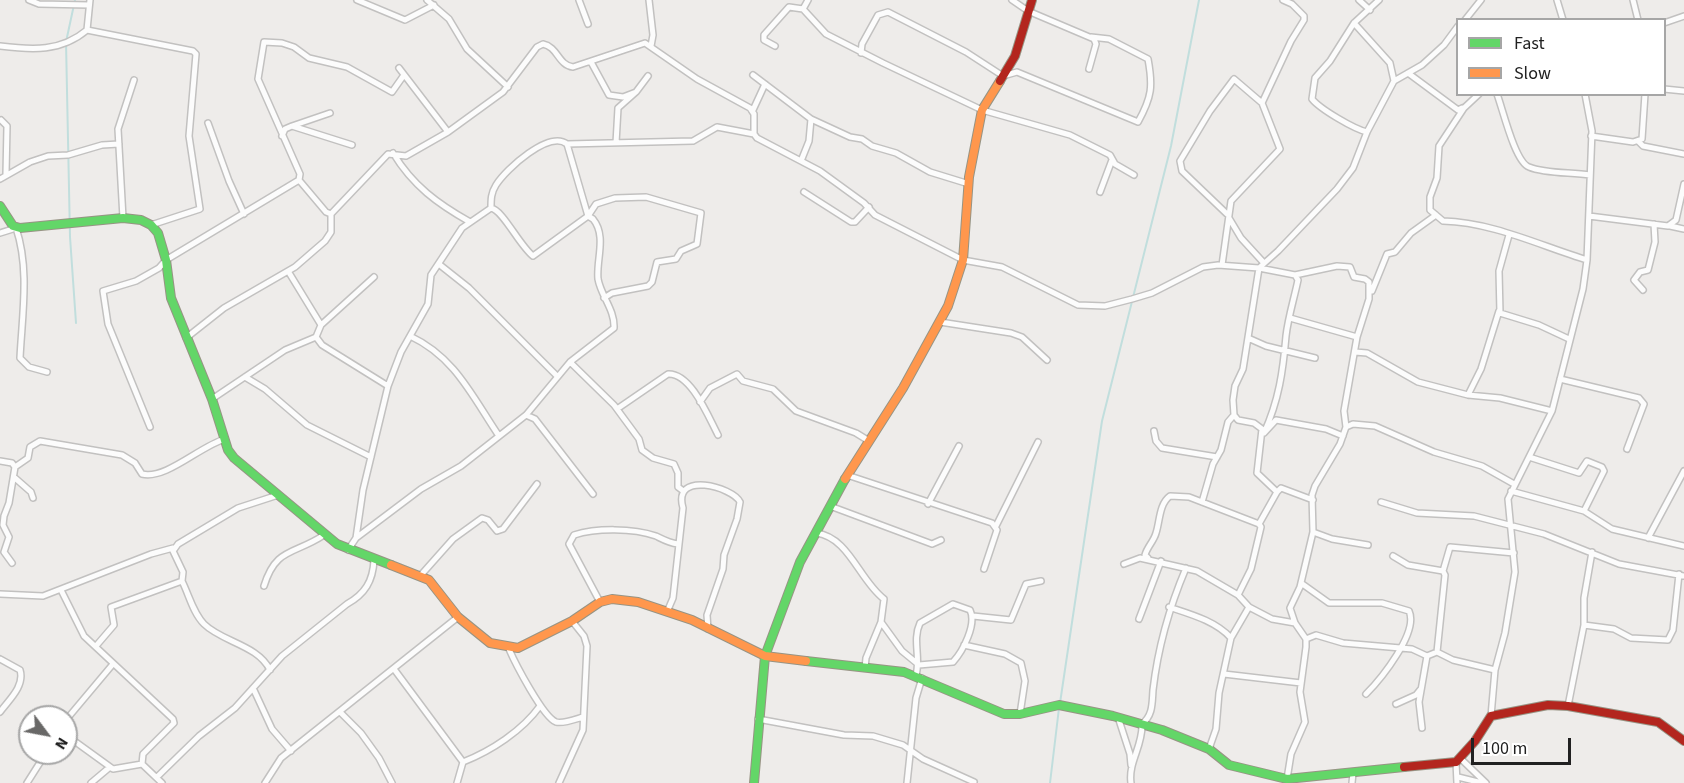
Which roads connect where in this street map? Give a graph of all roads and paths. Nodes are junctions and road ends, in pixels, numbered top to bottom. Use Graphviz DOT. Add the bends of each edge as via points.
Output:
graph roads {
  1 [pos="29,0"];
  2 [pos="357,0"];
  3 [pos="427,0"];
  4 [pos="579,0"];
  5 [pos="649,0"];
  6 [pos="808,0"];
  7 [pos="1012,0"];
  8 [pos="1032,0"];
  9 [pos="1283,0"];
  10 [pos="1359,0"];
  11 [pos="1379,0"];
  12 [pos="1481,0"];
  13 [pos="1557,0"];
  14 [pos="1634,0"];
  15 [pos="89,2"];
  16 [pos="1293,2"];
  17 [pos="434,5"];
  18 [pos="803,9"];
  19 [pos="1370,10"];
  20 [pos="1028,11"];
  21 [pos="1684,16"];
  22 [pos="1467,18"];
  23 [pos="1562,18"];
  24 [pos="1638,18"];
  25 [pos="1354,23"];
  26 [pos="1666,23"];
  27 [pos="588,24"];
  28 [pos="1456,29"];
  29 [pos="87,30"];
  30 [pos="1091,37"];
  31 [pos="0,46"];
  32 [pos="651,46"];
  33 [pos="775,46"];
  34 [pos="861,53"];
  35 [pos="591,62"];
  36 [pos="399,68"];
  37 [pos="1089,69"];
  38 [pos="1408,74"];
  39 [pos="404,75"];
  40 [pos="753,75"];
  41 [pos="648,76"];
  42 [pos="1003,76"];
  43 [pos="134,80"];
  44 [pos="1394,81"];
  45 [pos="765,84"];
  46 [pos="508,87"];
  47 [pos="1666,89"];
  48 [pos="1684,91"];
  49 [pos="636,92"];
  50 [pos="1477,96"];
  51 [pos="1498,96"];
  52 [pos="1585,96"];
  53 [pos="1646,96"];
  54 [pos="1262,103"];
  55 [pos="1464,108"];
  56 [pos="753,110"];
  57 [pos="982,110"];
  58 [pos="330,113"];
  59 [pos="811,119"];
  60 [pos="1,120"];
  61 [pos="208,123"];
  62 [pos="292,126"];
  63 [pos="448,132"];
  64 [pos="1367,132"];
  65 [pos="754,134"];
  66 [pos="282,136"];
  67 [pos="1591,136"];
  68 [pos="1638,141"];
  69 [pos="615,143"];
  70 [pos="119,144"];
  71 [pos="567,144"];
  72 [pos="352,145"];
  73 [pos="393,153"];
  74 [pos="1684,154"];
  75 [pos="1112,160"];
  76 [pos="801,161"];
  77 [pos="6,174"];
  78 [pos="1134,175"];
  79 [pos="1590,175"];
  80 [pos="0,179"];
  81 [pos="299,180"];
  82 [pos="969,184"];
  83 [pos="1684,184"];
  84 [pos="804,192"];
  85 [pos="1100,192"];
  86 [pos="1683,194"];
  87 [pos="0,206"];
  88 [pos="869,207"];
  89 [pos="491,208"];
  90 [pos="244,214"];
  91 [pos="331,214"];
  92 [pos="1227,215"];
  93 [pos="1436,215"];
  94 [pos="588,216"];
  95 [pos="1589,216"];
  96 [pos="123,218"];
  97 [pos="470,222"];
  98 [pos="1654,224"];
  99 [pos="151,225"];
  100 [pos="1668,226"];
  101 [pos="16,228"];
  102 [pos="1684,229"];
  103 [pos="0,233"];
  104 [pos="1509,235"];
  105 [pos="166,260"];
  106 [pos="963,260"];
  107 [pos="1587,260"];
  108 [pos="1263,262"];
  109 [pos="440,265"];
  110 [pos="1222,265"];
  111 [pos="1259,268"];
  112 [pos="288,271"];
  113 [pos="1295,275"];
  114 [pos="374,277"];
  115 [pos="1643,290"];
  116 [pos="604,298"];
  117 [pos="1369,299"];
  118 [pos="1499,311"];
  119 [pos="1290,318"];
  120 [pos="940,322"];
  121 [pos="321,325"];
  122 [pos="410,336"];
  123 [pos="316,337"];
  124 [pos="1357,337"];
  125 [pos="186,338"];
  126 [pos="1248,338"];
  127 [pos="1569,339"];
  128 [pos="1287,351"];
  129 [pos="1355,352"];
  130 [pos="1315,358"];
  131 [pos="1047,360"];
  132 [pos="570,362"];
  133 [pos="47,372"];
  134 [pos="557,376"];
  135 [pos="245,377"];
  136 [pos="1560,379"];
  137 [pos="388,386"];
  138 [pos="1468,396"];
  139 [pos="212,399"];
  140 [pos="700,402"];
  141 [pos="617,409"];
  142 [pos="1552,411"];
  143 [pos="526,415"];
  144 [pos="1234,415"];
  145 [pos="150,427"];
  146 [pos="1346,427"];
  147 [pos="1155,431"];
  148 [pos="1264,433"];
  149 [pos="718,435"];
  150 [pos="499,436"];
  151 [pos="1343,436"];
  152 [pos="225,439"];
  153 [pos="869,441"];
  154 [pos="1038,442"];
  155 [pos="959,446"];
  156 [pos="1627,449"];
  157 [pos="371,457"];
  158 [pos="1217,457"];
  159 [pos="1529,457"];
  160 [pos="0,461"];
  161 [pos="15,467"];
  162 [pos="1684,471"];
  163 [pos="847,475"];
  164 [pos="15,478"];
  165 [pos="537,484"];
  166 [pos="1514,484"];
  167 [pos="682,490"];
  168 [pos="1511,491"];
  169 [pos="1277,492"];
  170 [pos="280,494"];
  171 [pos="593,494"];
  172 [pos="33,498"];
  173 [pos="1313,500"];
  174 [pos="1202,502"];
  175 [pos="1382,502"];
  176 [pos="928,504"];
  177 [pos="830,506"];
  178 [pos="1584,511"];
  179 [pos="1259,524"];
  180 [pos="1510,524"];
  181 [pos="996,526"];
  182 [pos="1313,532"];
  183 [pos="816,533"];
  184 [pos="324,535"];
  185 [pos="356,538"];
  186 [pos="1648,538"];
  187 [pos="941,540"];
  188 [pos="678,544"];
  189 [pos="1368,545"];
  190 [pos="1684,546"];
  191 [pos="173,548"];
  192 [pos="348,550"];
  193 [pos="1593,552"];
  194 [pos="1514,554"];
  195 [pos="1393,556"];
  196 [pos="1149,559"];
  197 [pos="374,560"];
  198 [pos="1161,561"];
  199 [pos="12,563"];
  200 [pos="1124,564"];
  201 [pos="1186,568"];
  202 [pos="984,569"];
  203 [pos="1443,571"];
  204 [pos="421,575"];
  205 [pos="1682,575"];
  206 [pos="182,581"];
  207 [pos="1041,581"];
  208 [pos="1301,583"];
  209 [pos="264,586"];
  210 [pos="61,590"];
  211 [pos="0,594"];
  212 [pos="1238,595"];
  213 [pos="600,602"];
  214 [pos="1169,607"];
  215 [pos="1249,607"];
  216 [pos="667,612"];
  217 [pos="973,616"];
  218 [pos="458,617"];
  219 [pos="1139,619"];
  220 [pos="572,621"];
  221 [pos="881,622"];
  222 [pos="1295,623"];
  223 [pos="1584,625"];
  224 [pos="708,628"];
  225 [pos="1231,638"];
  226 [pos="1306,639"];
  227 [pos="964,645"];
  228 [pos="96,646"];
  229 [pos="508,649"];
  230 [pos="1401,649"];
  231 [pos="1437,652"];
  232 [pos="765,656"];
  233 [pos="1427,656"];
  234 [pos="0,659"];
  235 [pos="113,664"];
  236 [pos="919,665"];
  237 [pos="865,668"];
  238 [pos="394,669"];
  239 [pos="270,670"];
  240 [pos="1495,670"];
  241 [pos="1224,674"];
  242 [pos="919,677"];
  243 [pos="1301,683"];
  244 [pos="1421,686"];
  245 [pos="253,688"];
  246 [pos="1366,694"];
  247 [pos="1396,704"];
  248 [pos="78,706"];
  249 [pos="540,706"];
  250 [pos="1568,706"];
  251 [pos="0,712"];
  252 [pos="341,712"];
  253 [pos="1020,714"];
  254 [pos="1491,716"];
  255 [pos="584,717"];
  256 [pos="1118,717"];
  257 [pos="758,719"];
  258 [pos="1142,724"];
  259 [pos="1422,728"];
  260 [pos="1684,741"];
  261 [pos="78,744"];
  262 [pos="1209,749"];
  263 [pos="291,751"];
  264 [pos="909,751"];
  265 [pos="1458,760"];
  266 [pos="463,762"];
  267 [pos="142,764"];
  268 [pos="38,765"];
  269 [pos="1131,765"];
  270 [pos="110,767"];
  271 [pos="1353,772"];
  272 [pos="157,777"];
  273 [pos="1457,780"];
  274 [pos="1287,781"];
  275 [pos="975,782"];
  276 [pos="27,783"];
  277 [pos="91,783"];
  278 [pos="162,783"];
  279 [pos="265,783"];
  280 [pos="392,783"];
  281 [pos="457,783"];
  282 [pos="559,783"];
  283 [pos="754,783"];
  284 [pos="907,783"];
  285 [pos="1131,783"];
  286 [pos="1352,783"];
  287 [pos="1484,783"];
  1 -- 15 [label="street" via="39,4"];
  2 -- 17 [label="street" via="405,20"];
  3 -- 17 [label="street"];
  4 -- 27 [label="street"];
  5 -- 32 [label="street"];
  6 -- 18 [label="street"];
  7 -- 20 [label="street"];
  8 -- 20 [label="street"];
  9 -- 16 [label="street"];
  10 -- 19 [label="street"];
  11 -- 19 [label="street"];
  12 -- 22 [label="street"];
  13 -- 23 [label="street"];
  14 -- 24 [label="street"];
  15 -- 29 [label="street"];
  16 -- 54 [label="street" via="1304,20"];
  17 -- 46 [label="street" via="467,49"];
  18 -- 33 [label="street" via="789,7 764,35"];
  18 -- 34 [label="street" via="826,34"];
  19 -- 25 [label="street"];
  20 -- 30 [label="street"];
  20 -- 42 [label="street" via="1022,40"];
  21 -- 26 [label="street"];
  25 -- 44 [label="street" via="1390,63"];
  25 -- 64 [label="street" via="1315,78 1312,99 1355,130"];
  28 -- 38 [label="street" via="1444,45"];
  29 -- 31 [label="street" via="70,43 40,49"];
  29 -- 99 [label="street" via="196,54 189,136 200,209"];
  30 -- 37 [label="street" via="1096,44"];
  30 -- 42 [label="street" via="1109,39 1148,59 1150,100 1138,122 1017,72"];
  32 -- 35 [label="street" via="640,43"];
  32 -- 56 [label="street" via="697,79"];
  34 -- 42 [label="street" via="878,15 888,12"];
  34 -- 57 [label="street"];
  35 -- 46 [label="street" via="566,66 552,47 543,44"];
  35 -- 49 [label="street" via="609,96 623,97"];
  36 -- 39 [label="street"];
  38 -- 44 [label="street"];
  38 -- 55 [label="street" via="1446,103 1458,110"];
  39 -- 63 [label="street"];
  39 -- 66 [label="street" via="392,92 347,67 325,64 294,47 266,41 258,79"];
  40 -- 45 [label="street"];
  41 -- 49 [label="street"];
  42 -- 57 [label="street"];
  43 -- 70 [label="street" via="118,129"];
  44 -- 64 [label="street"];
  45 -- 56 [label="street"];
  45 -- 59 [label="street"];
  46 -- 63 [label="street"];
  47 -- 48 [label="street"];
  49 -- 69 [label="street" via="618,108"];
  50 -- 55 [label="street"];
  51 -- 79 [label="street" via="1522,163 1533,168"];
  52 -- 67 [label="street"];
  53 -- 68 [label="street" via="1645,134"];
  54 -- 92 [label="street" via="1280,149 1241,187"];
  54 -- 92 [label="street" via="1232,80 1180,161 1182,171"];
  55 -- 93 [label="street" via="1445,134 1438,152 1437,178 1429,205"];
  56 -- 65 [label="street"];
  57 -- 75 [label="street" via="1070,135 1110,155"];
  57 -- 82 [label="street"];
  58 -- 62 [label="street"];
  59 -- 76 [label="street" via="809,141"];
  59 -- 82 [label="street" via="896,153 930,172"];
  60 -- 77 [label="street" via="7,126"];
  61 -- 90 [label="street"];
  62 -- 66 [label="street"];
  62 -- 72 [label="street"];
  63 -- 73 [label="street" via="406,156"];
  64 -- 108 [label="street" via="1353,168 1337,189"];
  65 -- 69 [label="street" via="717,127 693,141"];
  65 -- 76 [label="street"];
  66 -- 81 [label="street" via="300,174"];
  67 -- 68 [label="street"];
  67 -- 79 [label="street"];
  68 -- 74 [label="street" via="1643,146"];
  69 -- 71 [label="street"];
  70 -- 77 [label="street" via="48,156"];
  70 -- 96 [label="street"];
  71 -- 89 [label="street" via="561,140 547,142 523,159 495,186"];
  71 -- 94 [label="street"];
  73 -- 91 [label="street" via="382,159"];
  73 -- 97 [label="street" via="424,192"];
  75 -- 78 [label="street"];
  75 -- 85 [label="street"];
  76 -- 88 [label="street" via="842,185"];
  77 -- 80 [label="street"];
  79 -- 95 [label="street"];
  81 -- 90 [label="street"];
  81 -- 91 [label="street"];
  82 -- 106 [label="street"];
  83 -- 86 [label="street"];
  84 -- 88 [label="street" via="851,222"];
  86 -- 100 [label="street" via="1676,220"];
  87 -- 101 [label="street"];
  88 -- 106 [label="street" via="875,215"];
  89 -- 94 [label="street" via="504,218 516,239 533,256"];
  89 -- 97 [label="street"];
  90 -- 105 [label="street"];
  91 -- 112 [label="street" via="331,232 325,241"];
  92 -- 108 [label="street"];
  92 -- 110 [label="street"];
  93 -- 104 [label="street" via="1443,221 1467,223"];
  93 -- 117 [label="street" via="1411,233 1395,252 1387,254"];
  94 -- 116 [label="street" via="596,222 600,242 598,279"];
  94 -- 116 [label="street" via="596,204 615,198 646,198 696,211 702,217 697,244 681,251 676,259 657,262 650,284"];
  95 -- 98 [label="street"];
  95 -- 107 [label="street"];
  96 -- 99 [label="street"];
  96 -- 101 [label="street"];
  97 -- 109 [label="street" via="462,228"];
  98 -- 100 [label="street"];
  98 -- 115 [label="street" via="1655,242 1648,270 1640,272 1634,280"];
  99 -- 105 [label="street" via="158,233"];
  100 -- 102 [label="street"];
  101 -- 103 [label="street"];
  101 -- 133 [label="street" via="22,249 25,296 20,358 29,367"];
  104 -- 107 [label="street" via="1532,239"];
  104 -- 118 [label="street" via="1499,271"];
  105 -- 125 [label="street" via="171,298"];
  105 -- 145 [label="street" via="136,281 103,291 108,324"];
  106 -- 110 [label="street" via="1002,267 1063,299 1092,307 1152,293 1203,267"];
  106 -- 120 [label="street"];
  107 -- 127 [label="street"];
  108 -- 111 [label="street"];
  109 -- 122 [label="street" via="431,275 428,304"];
  109 -- 134 [label="street" via="469,288"];
  110 -- 111 [label="street"];
  111 -- 113 [label="street"];
  111 -- 126 [label="street"];
  112 -- 121 [label="street"];
  112 -- 125 [label="street" via="224,308"];
  113 -- 117 [label="street" via="1350,267 1354,277 1369,282"];
  113 -- 119 [label="street" via="1298,280"];
  114 -- 121 [label="street"];
  116 -- 132 [label="street" via="614,328"];
  117 -- 124 [label="street"];
  118 -- 127 [label="street"];
  118 -- 138 [label="street"];
  119 -- 124 [label="street"];
  119 -- 128 [label="street"];
  120 -- 131 [label="street" via="1011,333 1022,337"];
  120 -- 153 [label="street"];
  121 -- 123 [label="street"];
  122 -- 137 [label="street"];
  122 -- 150 [label="street" via="441,354"];
  123 -- 135 [label="street" via="285,350"];
  123 -- 137 [label="street" via="321,345"];
  124 -- 129 [label="street"];
  125 -- 139 [label="street"];
  126 -- 128 [label="street"];
  126 -- 144 [label="street" via="1243,369 1235,386"];
  127 -- 136 [label="street"];
  128 -- 130 [label="street"];
  128 -- 148 [label="street" via="1275,407"];
  129 -- 138 [label="street" via="1367,353 1418,382"];
  129 -- 146 [label="street" via="1344,411"];
  132 -- 134 [label="street"];
  132 -- 141 [label="street"];
  134 -- 143 [label="street"];
  135 -- 139 [label="street"];
  135 -- 157 [label="street" via="266,389 307,425"];
  136 -- 142 [label="street"];
  136 -- 156 [label="street" via="1639,398 1644,404 1643,411"];
  137 -- 157 [label="street"];
  138 -- 142 [label="street" via="1500,398"];
  139 -- 152 [label="street"];
  140 -- 141 [label="street" via="683,377 668,374"];
  140 -- 149 [label="street"];
  140 -- 153 [label="street" via="710,388 737,374 743,381 773,389 796,411"];
  141 -- 167 [label="street" via="642,450 674,464"];
  142 -- 159 [label="street"];
  143 -- 150 [label="street"];
  143 -- 171 [label="street" via="535,419"];
  144 -- 148 [label="street" via="1242,422 1254,423"];
  144 -- 158 [label="street"];
  146 -- 151 [label="street"];
  146 -- 166 [label="street" via="1375,426 1434,452 1482,466"];
  147 -- 158 [label="street" via="1162,448"];
  148 -- 151 [label="street" via="1276,420"];
  148 -- 169 [label="street" via="1257,473"];
  150 -- 185 [label="street"];
  151 -- 173 [label="street" via="1318,477"];
  152 -- 161 [label="street" via="148,476 122,455 40,441 30,447 28,458"];
  152 -- 170 [label="street" via="234,458"];
  153 -- 163 [label="street"];
  154 -- 181 [label="street"];
  155 -- 176 [label="street"];
  157 -- 185 [label="street"];
  158 -- 174 [label="street"];
  159 -- 166 [label="street"];
  159 -- 178 [label="street" via="1579,474 1587,461 1602,467 1604,471"];
  160 -- 161 [label="street"];
  161 -- 164 [label="street"];
  162 -- 186 [label="street"];
  163 -- 176 [label="street"];
  163 -- 177 [label="street"];
  164 -- 172 [label="street"];
  164 -- 199 [label="street" via="3,525 9,537 4,552"];
  165 -- 204 [label="street" via="503,529 497,531 482,518 453,539"];
  166 -- 168 [label="street"];
  167 -- 188 [label="street"];
  167 -- 224 [label="street" via="710,487 729,491 740,502 707,615"];
  168 -- 178 [label="street"];
  168 -- 180 [label="street" via="1507,510"];
  169 -- 173 [label="street" via="1281,488"];
  169 -- 179 [label="street"];
  170 -- 184 [label="street"];
  170 -- 191 [label="street" via="238,508"];
  173 -- 182 [label="street"];
  174 -- 179 [label="street"];
  174 -- 196 [label="street" via="1179,495 1166,499 1156,535 1145,550"];
  175 -- 180 [label="street" via="1417,513 1474,516"];
  176 -- 181 [label="street" via="978,517"];
  177 -- 183 [label="street"];
  177 -- 187 [label="street" via="915,539 932,544"];
  178 -- 186 [label="street" via="1612,529"];
  179 -- 212 [label="street" via="1251,569"];
  180 -- 193 [label="street"];
  180 -- 194 [label="street"];
  181 -- 202 [label="street" via="995,542"];
  182 -- 189 [label="street"];
  182 -- 208 [label="street"];
  183 -- 221 [label="street" via="837,541 884,599"];
  183 -- 232 [label="street" via="800,562"];
  184 -- 192 [label="street"];
  184 -- 209 [label="street" via="279,557 270,567"];
  185 -- 192 [label="street"];
  186 -- 190 [label="street"];
  188 -- 213 [label="street" via="654,536 602,529 574,535 568,544"];
  188 -- 216 [label="street" via="673,598"];
  191 -- 206 [label="street" via="183,572"];
  191 -- 210 [label="street"];
  192 -- 197 [label="street"];
  193 -- 205 [label="street" via="1619,564"];
  193 -- 223 [label="street" via="1584,598"];
  194 -- 203 [label="street" via="1452,547"];
  194 -- 240 [label="street" via="1511,604"];
  195 -- 203 [label="street" via="1408,565"];
  196 -- 198 [label="street"];
  196 -- 200 [label="street"];
  197 -- 204 [label="street"];
  197 -- 239 [label="street" via="366,589"];
  198 -- 201 [label="street"];
  198 -- 219 [label="street"];
  201 -- 212 [label="street"];
  201 -- 214 [label="street"];
  203 -- 231 [label="street"];
  204 -- 218 [label="street"];
  205 -- 223 [label="street" via="1668,640 1631,638 1614,629"];
  206 -- 228 [label="street" via="111,607 114,625"];
  206 -- 239 [label="street" via="202,622 222,638 258,656"];
  207 -- 217 [label="street" via="1026,584 1011,620"];
  208 -- 222 [label="street" via="1290,608"];
  208 -- 230 [label="street" via="1329,603 1382,603 1409,611"];
  210 -- 211 [label="street" via="43,596"];
  210 -- 228 [label="street" via="79,630"];
  212 -- 215 [label="street"];
  213 -- 216 [label="street" via="638,602"];
  213 -- 220 [label="street"];
  214 -- 225 [label="street" via="1193,615"];
  214 -- 258 [label="street" via="1157,655 1151,715"];
  215 -- 222 [label="street" via="1272,619"];
  215 -- 225 [label="street"];
  216 -- 224 [label="street"];
  217 -- 227 [label="street"];
  217 -- 236 [label="street" via="970,610 953,604 920,623"];
  218 -- 229 [label="street" via="481,638"];
  218 -- 238 [label="street"];
  220 -- 229 [label="street" via="518,648"];
  220 -- 255 [label="street" via="584,636 586,646"];
  221 -- 236 [label="street" via="902,651"];
  221 -- 237 [label="street"];
  222 -- 226 [label="street"];
  223 -- 250 [label="street"];
  224 -- 232 [label="street"];
  225 -- 241 [label="street"];
  226 -- 230 [label="street" via="1316,635 1343,643"];
  226 -- 243 [label="street"];
  227 -- 236 [label="street" via="948,664"];
  227 -- 253 [label="street" via="1005,654 1021,663 1025,681"];
  228 -- 235 [label="street"];
  229 -- 249 [label="street"];
  230 -- 233 [label="street"];
  230 -- 246 [label="street"];
  231 -- 233 [label="street"];
  231 -- 240 [label="street"];
  232 -- 237 [label="street"];
  232 -- 257 [label="street"];
  233 -- 244 [label="street"];
  234 -- 251 [label="street" via="22,675"];
  235 -- 248 [label="street"];
  235 -- 267 [label="street" via="174,721 143,754"];
  236 -- 242 [label="street"];
  237 -- 242 [label="street"];
  238 -- 252 [label="street"];
  238 -- 266 [label="street"];
  239 -- 245 [label="street"];
  240 -- 254 [label="street"];
  241 -- 243 [label="street"];
  241 -- 262 [label="street"];
  242 -- 253 [label="street" via="994,711"];
  242 -- 264 [label="street"];
  243 -- 274 [label="street" via="1305,722 1291,754"];
  244 -- 247 [label="street" via="1416,695"];
  244 -- 259 [label="street"];
  245 -- 263 [label="street" via="272,729"];
  245 -- 272 [label="street"];
  249 -- 255 [label="street" via="554,721"];
  249 -- 266 [label="street" via="518,729 484,754"];
  250 -- 254 [label="street" via="1548,705"];
  250 -- 260 [label="street" via="1658,722"];
  252 -- 263 [label="street"];
  252 -- 280 [label="street" via="379,758"];
  253 -- 256 [label="street" via="1059,705"];
  254 -- 265 [label="street"];
  255 -- 282 [label="street" via="579,742"];
  256 -- 258 [label="street"];
  256 -- 269 [label="street"];
  257 -- 264 [label="street" via="844,735 873,736 903,745"];
  257 -- 283 [label="street"];
  258 -- 262 [label="street"];
  258 -- 269 [label="street" via="1142,737"];
  261 -- 270 [label="street"];
  262 -- 274 [label="street" via="1229,765"];
  263 -- 279 [label="street" via="281,758"];
  264 -- 275 [label="street"];
  264 -- 284 [label="street"];
  265 -- 271 [label="street"];
  265 -- 273 [label="street"];
  265 -- 287 [label="street"];
  266 -- 281 [label="street"];
  267 -- 270 [label="street" via="120,770"];
  267 -- 272 [label="street"];
  268 -- 276 [label="street"];
  269 -- 285 [label="street"];
  270 -- 277 [label="street"];
  271 -- 274 [label="street"];
  271 -- 286 [label="street"];
  272 -- 278 [label="street"];
  273 -- 287 [label="street"];
}
